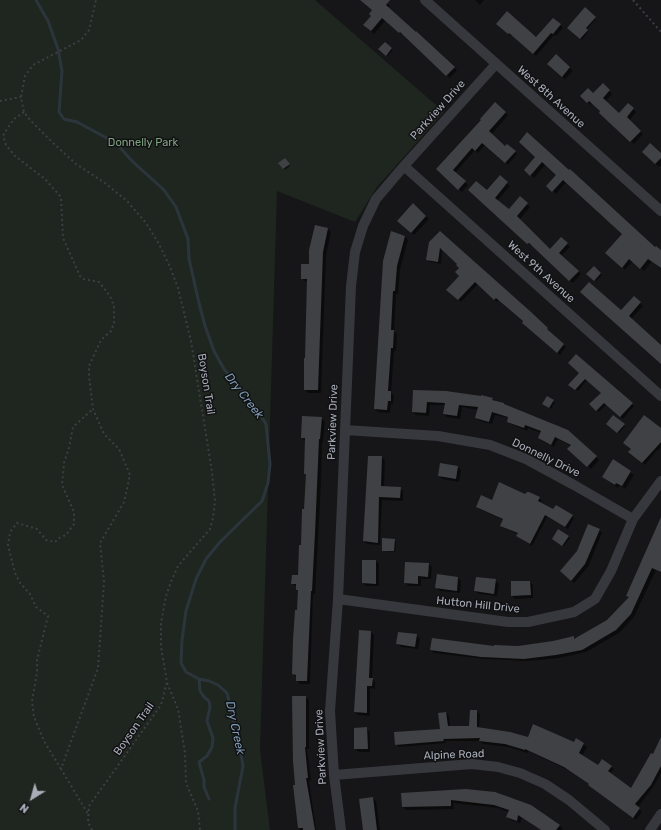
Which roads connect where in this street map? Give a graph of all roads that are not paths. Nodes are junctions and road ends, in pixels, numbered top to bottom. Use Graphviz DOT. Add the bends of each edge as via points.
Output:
graph roads {
  1 [pos="425,0"];
  2 [pos="496,64"];
  3 [pos="404,166"];
  4 [pos="661,211"];
  5 [pos="661,396"];
  6 [pos="345,430"];
  7 [pos="661,481"];
  8 [pos="633,519"];
  9 [pos="338,599"];
  10 [pos="334,776"];
  11 [pos="661,814"];
  12 [pos="341,830"];
  13 [pos="605,830"];
  14 [pos="650,830"];
  1 -- 2 [label="street, West 8th Avenue"];
  2 -- 3 [label="street, Parkview Drive"];
  2 -- 4 [label="street, West 8th Avenue"];
  3 -- 5 [label="street, West 9th Avenue"];
  3 -- 6 [label="street, Parkview Drive" via="376,200 363,226 355,252 351,286"];
  6 -- 8 [label="street, Donnelly Drive" via="438,436 490,445 526,459"];
  6 -- 9 [label="street, Parkview Drive"];
  7 -- 8 [label="street, Hutton Hill Drive"];
  8 -- 9 [label="street, Hutton Hill Drive" via="611,571 595,599 574,612 528,622 508,622"];
  9 -- 10 [label="street, Parkview Drive" via="330,711"];
  10 -- 12 [label="street, Parkview Drive"];
  10 -- 13 [label="street, Alpine Road" via="472,764 498,767 545,784"];
  11 -- 14 [label="street"];
}
